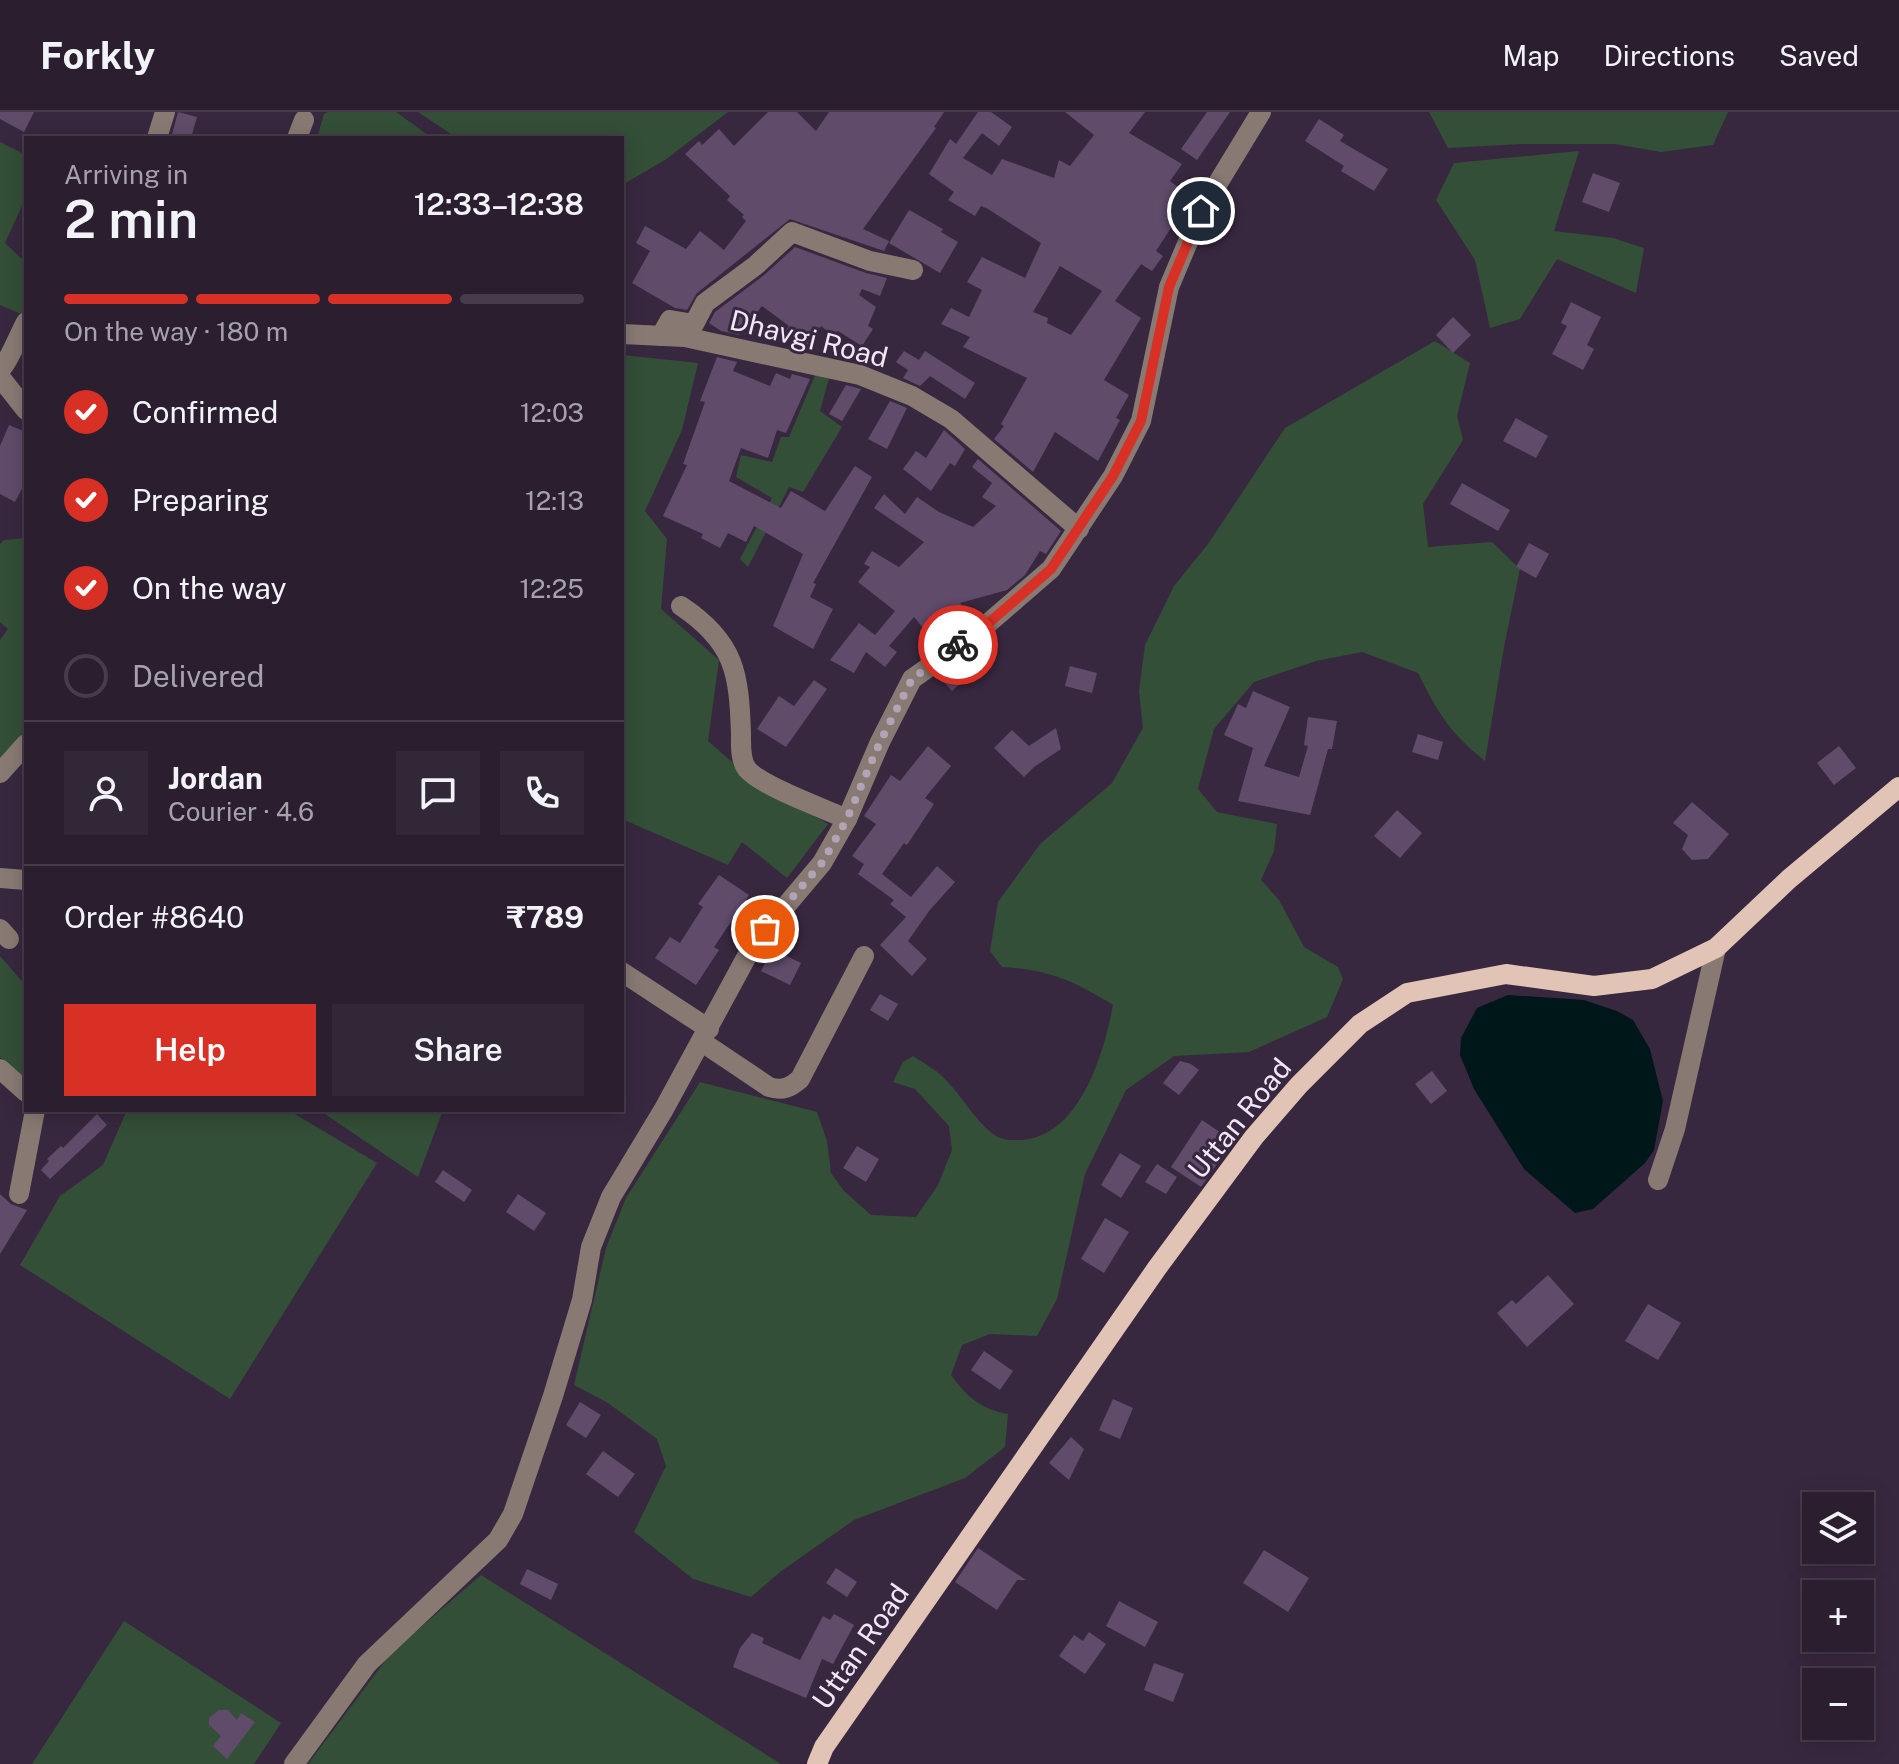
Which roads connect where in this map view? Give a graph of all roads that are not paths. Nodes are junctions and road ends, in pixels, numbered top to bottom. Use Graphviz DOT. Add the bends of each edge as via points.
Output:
graph roads {
  1 [pos="165,112"];
  2 [pos="1261,112"];
  3 [pos="158,136"];
  4 [pos="913,270"];
  5 [pos="24,326"];
  6 [pos="624,334"];
  7 [pos="661,336"];
  8 [pos="0,370"];
  9 [pos="0,377"];
  10 [pos="24,407"];
  11 [pos="1079,529"];
  12 [pos="681,606"];
  13 [pos="24,746"];
  14 [pos="0,773"];
  15 [pos="1899,787"];
  16 [pos="847,819"];
  17 [pos="0,879"];
  18 [pos="24,880"];
  19 [pos="1716,948"];
  20 [pos="864,956"];
  21 [pos="624,974"];
  22 [pos="705,1035"];
  23 [pos="0,1069"];
  24 [pos="24,1090"];
  25 [pos="35,1112"];
  26 [pos="1658,1180"];
  27 [pos="19,1194"];
  28 [pos="294,1764"];
  29 [pos="817,1764"];
  1 -- 3 [label="street"];
  2 -- 11 [label="street" via="1201,211 1169,287 1141,421"];
  4 -- 7 [label="street" via="870,261 792,232 705,303 694,324 670,320"];
  5 -- 8 [label="street"];
  6 -- 7 [label="street, Dhavgi Road"];
  7 -- 11 [label="street, Dhavgi Road" via="860,375 912,396 951,419"];
  9 -- 10 [label="street"];
  11 -- 16 [label="street" via="1051,569 977,633 912,679"];
  12 -- 16 [label="street" via="703,621 734,666 746,769 759,780"];
  13 -- 14 [label="street"];
  15 -- 19 [label="main road, Uttan Road"];
  16 -- 22 [label="street" via="822,863 753,945"];
  17 -- 18 [label="street"];
  19 -- 26 [label="street" via="1675,1129"];
  19 -- 29 [label="main road, Uttan Road" via="1652,979 1594,986 1506,974 1407,993 1360,1024 1254,1137 1166,1256 832,1735"];
  20 -- 22 [label="street" via="791,1087 769,1087"];
  21 -- 22 [label="street"];
  22 -- 28 [label="street" via="611,1197 591,1247 578,1314 513,1514 498,1540 367,1664"];
  23 -- 24 [label="street"];
  25 -- 27 [label="street"];
}
